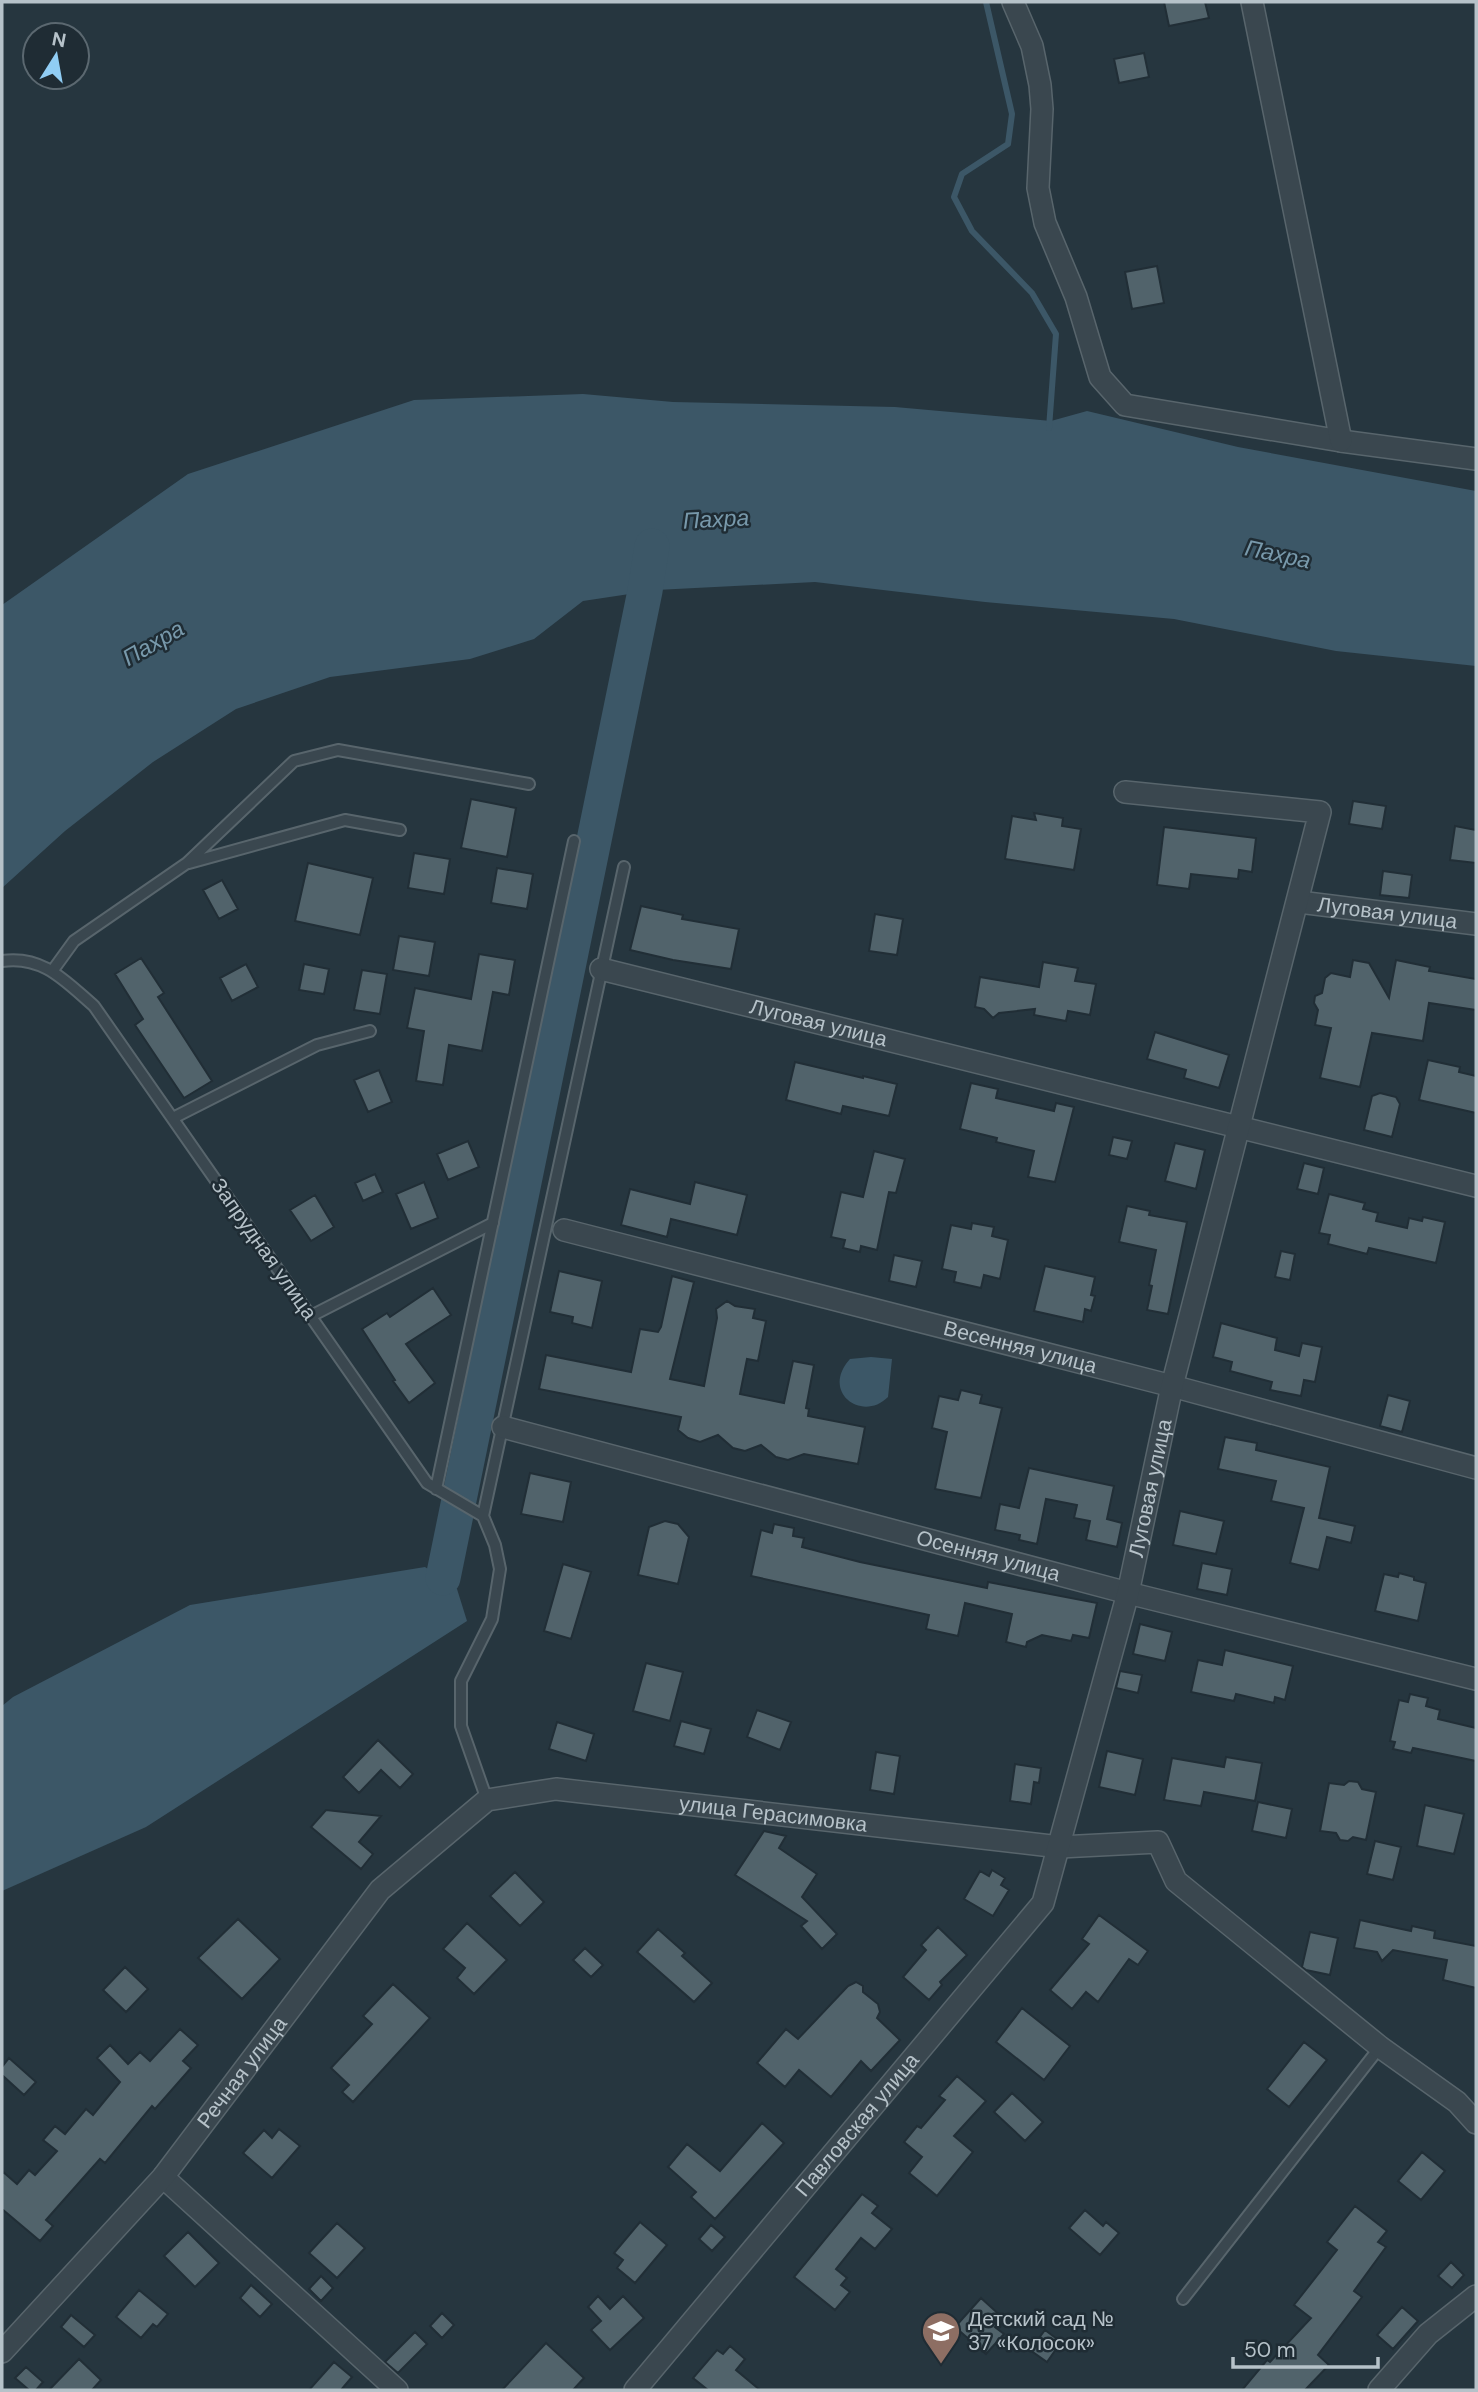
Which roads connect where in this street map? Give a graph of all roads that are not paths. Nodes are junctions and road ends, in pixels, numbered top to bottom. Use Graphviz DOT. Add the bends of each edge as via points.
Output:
graph roads {
  1 [pos="1013,2"];
  2 [pos="1252,2"];
  3 [pos="1341,441"];
  4 [pos="1476,458"];
  5 [pos="529,784"];
  6 [pos="1125,792"];
  7 [pos="400,830"];
  8 [pos="574,841"];
  9 [pos="187,863"];
  10 [pos="624,867"];
  11 [pos="1299,902"];
  12 [pos="1476,924"];
  13 [pos="2,961"];
  14 [pos="601,969"];
  15 [pos="52,970"];
  16 [pos="370,1031"];
  17 [pos="173,1118"];
  18 [pos="1238,1127"];
  19 [pos="1476,1186"];
  20 [pos="493,1223"];
  21 [pos="564,1230"];
  22 [pos="311,1316"];
  23 [pos="1172,1385"];
  24 [pos="503,1427"];
  25 [pos="1476,1468"];
  26 [pos="436,1489"];
  27 [pos="483,1516"];
  28 [pos="1128,1593"];
  29 [pos="1476,1679"];
  30 [pos="487,1800"];
  31 [pos="1060,1847"];
  32 [pos="1380,2047"];
  33 [pos="1476,2123"];
  34 [pos="163,2177"];
  35 [pos="1476,2296"];
  36 [pos="1183,2299"];
  37 [pos="2,2352"];
  38 [pos="397,2390"];
  39 [pos="635,2390"];
  40 [pos="1379,2390"];
  1 -- 3 [label="street" via="1032,46 1040,85 1038,188 1045,223 1076,296 1100,377 1125,405"];
  2 -- 3 [label="street"];
  3 -- 4 [label="street"];
  5 -- 9 [label="lane" via="338,750 294,761"];
  6 -- 11 [label="street, Луговая улица" via="1320,812"];
  7 -- 9 [label="lane" via="345,820"];
  8 -- 20 [label="lane"];
  9 -- 15 [label="lane" via="74,941"];
  10 -- 14 [label="lane"];
  11 -- 12 [label="street, Луговая улица"];
  11 -- 18 [label="street, Луговая улица"];
  13 -- 15 [label="lane" via="18,959"];
  14 -- 18 [label="street, Луговая улица"];
  14 -- 24 [label="lane"];
  15 -- 17 [label="lane, Запрудная улица" via="94,1006"];
  16 -- 17 [label="lane" via="317,1045"];
  17 -- 22 [label="lane, Запрудная улица"];
  18 -- 19 [label="street, Луговая улица"];
  18 -- 23 [label="street, Луговая улица"];
  20 -- 22 [label="lane"];
  20 -- 26 [label="lane"];
  21 -- 23 [label="street, Весенняя улица"];
  22 -- 26 [label="lane, Запрудная улица" via="427,1483"];
  23 -- 25 [label="street, Весенняя улица"];
  23 -- 28 [label="street, Луговая улица"];
  24 -- 27 [label="lane"];
  24 -- 28 [label="street, Осенняя улица"];
  26 -- 27 [label="lane, Запрудная улица"];
  27 -- 30 [label="lane" via="500,1569 492,1619 461,1681 461,1726"];
  28 -- 29 [label="street, Осенняя улица"];
  28 -- 31 [label="street, Луговая улица"];
  30 -- 31 [label="street, улица Герасимовка" via="556,1789"];
  30 -- 34 [label="street, Речная улица" via="380,1890"];
  31 -- 32 [label="street, улица Герасимовка" via="1158,1842 1177,1881"];
  31 -- 39 [label="street, Павловская улица" via="1043,1903"];
  32 -- 33 [label="street" via="1457,2102"];
  32 -- 36 [label="lane"];
  34 -- 37 [label="street, Речная улица"];
  34 -- 38 [label="street"];
  35 -- 40 [label="street" via="1428,2334"];
}
